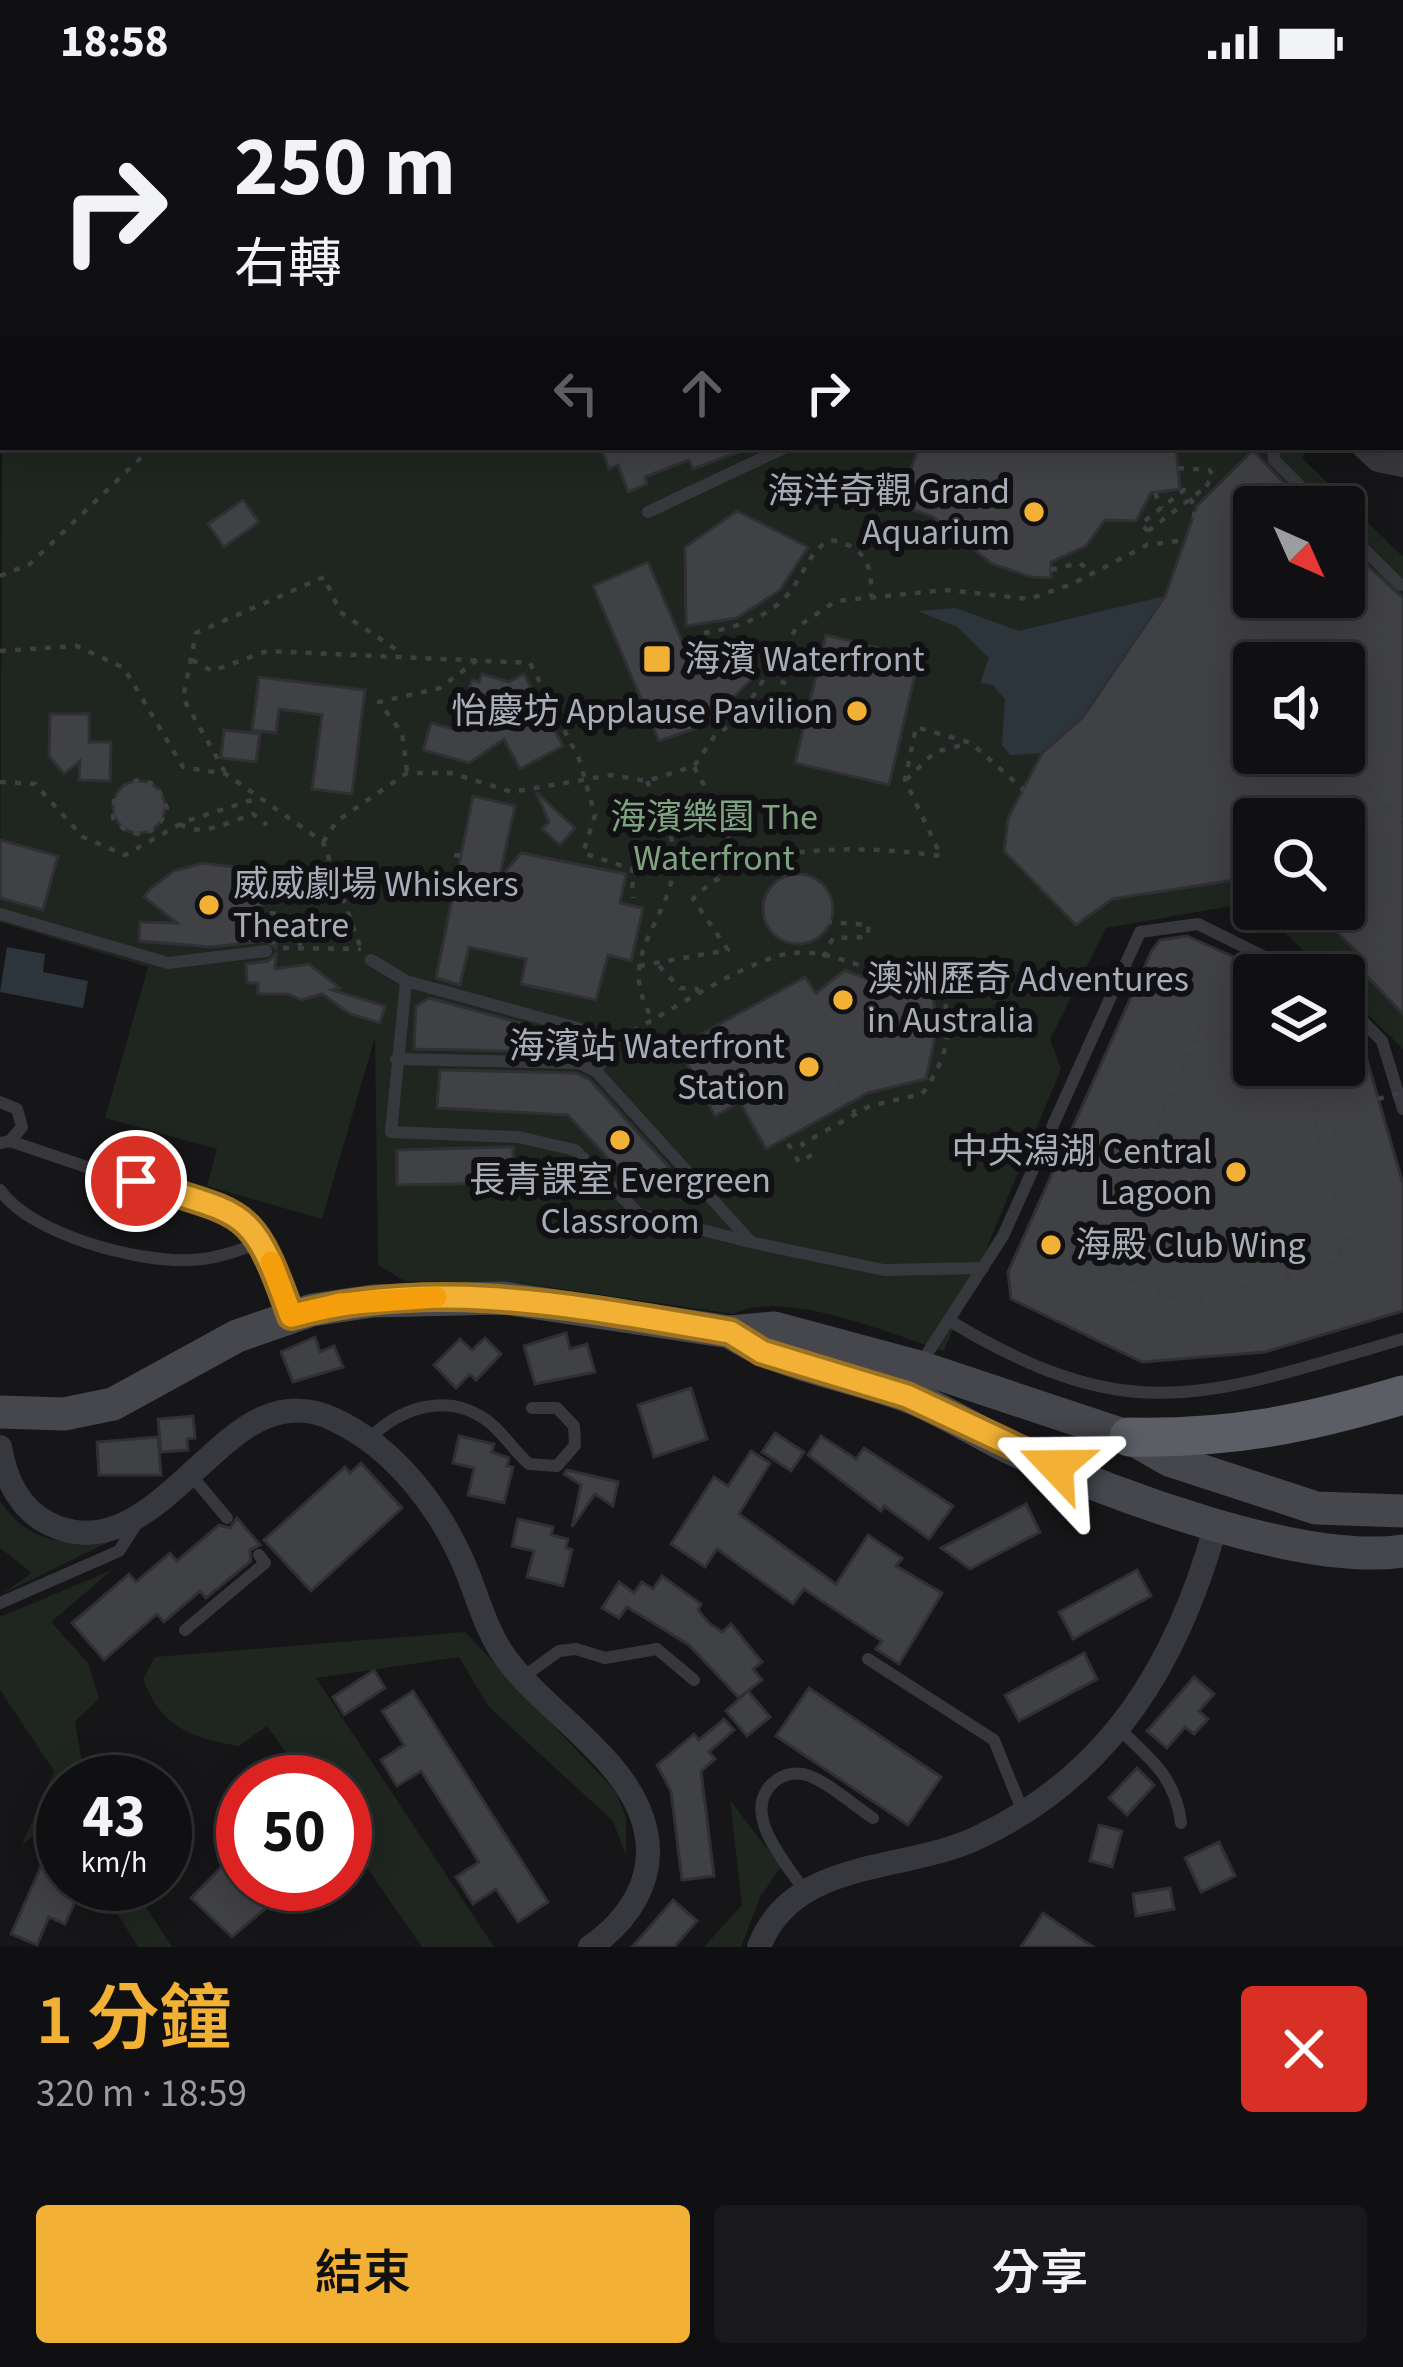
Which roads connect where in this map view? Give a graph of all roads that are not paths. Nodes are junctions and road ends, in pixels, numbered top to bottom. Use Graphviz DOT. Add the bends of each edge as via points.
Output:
graph roads {
  1 [pos="780,450"];
  2 [pos="1273,450"];
  3 [pos="1367,450"];
  4 [pos="1399,470"];
  5 [pos="1301,486"];
  6 [pos="648,512"];
  7 [pos="1365,551"];
  8 [pos="1400,585"];
  9 [pos="0,914"];
  10 [pos="266,951"];
  11 [pos="1258,954"];
  12 [pos="366,955"];
  13 [pos="406,981"];
  14 [pos="1365,1024"];
  15 [pos="600,1036"];
  16 [pos="617,1039"];
  17 [pos="396,1059"];
  18 [pos="596,1072"];
  19 [pos="0,1102"];
  20 [pos="1403,1109"];
  21 [pos="5,1142"];
  22 [pos="0,1190"];
  23 [pos="264,1240"];
  24 [pos="751,1242"];
  25 [pos="983,1268"];
  26 [pos="291,1316"];
  27 [pos="950,1321"];
  28 [pos="730,1332"];
  29 [pos="1403,1339"];
  30 [pos="919,1367"];
  31 [pos="1403,1395"];
  32 [pos="1025,1405"];
  33 [pos="532,1408"];
  34 [pos="0,1412"];
  35 [pos="1129,1437"];
  36 [pos="368,1441"];
  37 [pos="0,1447"];
  38 [pos="1016,1450"];
  39 [pos="1193,1469"];
  40 [pos="190,1475"];
  41 [pos="1277,1497"];
  42 [pos="1403,1511"];
  43 [pos="144,1513"];
  44 [pos="227,1518"];
  45 [pos="1216,1525"];
  46 [pos="1403,1552"];
  47 [pos="259,1556"];
  48 [pos="0,1604"];
  49 [pos="185,1630"];
  50 [pos="868,1659"];
  51 [pos="523,1677"];
  52 [pos="694,1680"];
  53 [pos="1118,1728"];
  54 [pos="1023,1812"];
  55 [pos="873,1818"];
  56 [pos="1181,1823"];
  57 [pos="804,1890"];
  58 [pos="590,1947"];
  59 [pos="759,1947"];
  1 -- 6 [label="lane"];
  2 -- 5 [label="lane"];
  3 -- 4 [label="street"];
  7 -- 8 [label="lane"];
  9 -- 10 [label="lane" via="168,963"];
  11 -- 25 [label="lane" via="1198,925 1140,932"];
  12 -- 13 [label="lane"];
  13 -- 15 [label="lane"];
  13 -- 17 [label="lane"];
  14 -- 20 [label="lane" via="1382,1041"];
  15 -- 16 [label="lane"];
  15 -- 18 [label="lane" via="607,1051"];
  17 -- 18 [label="lane" via="579,1063"];
  17 -- 24 [label="lane" via="391,1132 518,1138 575,1150 639,1214"];
  18 -- 24 [label="lane"];
  19 -- 21 [label="lane" via="21,1118"];
  21 -- 23 [label="lane" via="221,1208"];
  22 -- 23 [label="lane" via="36,1225 148,1257 206,1259"];
  23 -- 26 [label="lane"];
  24 -- 25 [label="lane" via="884,1270"];
  25 -- 27 [label="lane"];
  26 -- 28 [label="main road" via="373,1300 504,1298"];
  26 -- 34 [label="main road" via="113,1403 64,1414"];
  27 -- 29 [label="lane" via="998,1350 1125,1395 1235,1387"];
  27 -- 30 [label="lane"];
  28 -- 30 [label="main road" via="774,1328"];
  28 -- 38 [label="main road" via="762,1352 907,1396"];
  30 -- 32 [label="main road"];
  31 -- 35 [label="highway" via="1278,1430"];
  32 -- 35 [label="main road"];
  32 -- 38 [label="main road" via="1011,1432"];
  33 -- 36 [label="lane" via="557,1408 574,1426 575,1445 556,1466 529,1464 491,1424 449,1406 406,1411"];
  35 -- 39 [label="main road"];
  36 -- 40 [label="street" via="320,1414 281,1412 245,1428"];
  36 -- 51 [label="street" via="430,1503 496,1642"];
  37 -- 43 [label="street" via="14,1489 48,1523 95,1529"];
  38 -- 45 [label="main road"];
  39 -- 41 [label="main road"];
  39 -- 45 [label="main road"];
  40 -- 43 [label="street"];
  40 -- 44 [label="lane"];
  41 -- 42 [label="main road" via="1316,1508"];
  41 -- 45 [label="main road"];
  43 -- 48 [label="lane" via="119,1552"];
  45 -- 46 [label="main road" via="1319,1551"];
  45 -- 53 [label="street" via="1185,1625"];
  47 -- 49 [label="lane" via="265,1563"];
  50 -- 54 [label="lane" via="994,1740"];
  51 -- 52 [label="lane" via="559,1651 605,1658 657,1648"];
  51 -- 58 [label="street" via="625,1784 646,1827 641,1891"];
  53 -- 54 [label="street"];
  53 -- 56 [label="lane" via="1178,1794"];
  54 -- 57 [label="street" via="955,1847"];
  55 -- 57 [label="lane" via="808,1775 772,1783 761,1819"];
  57 -- 59 [label="street" via="771,1922"];
}
